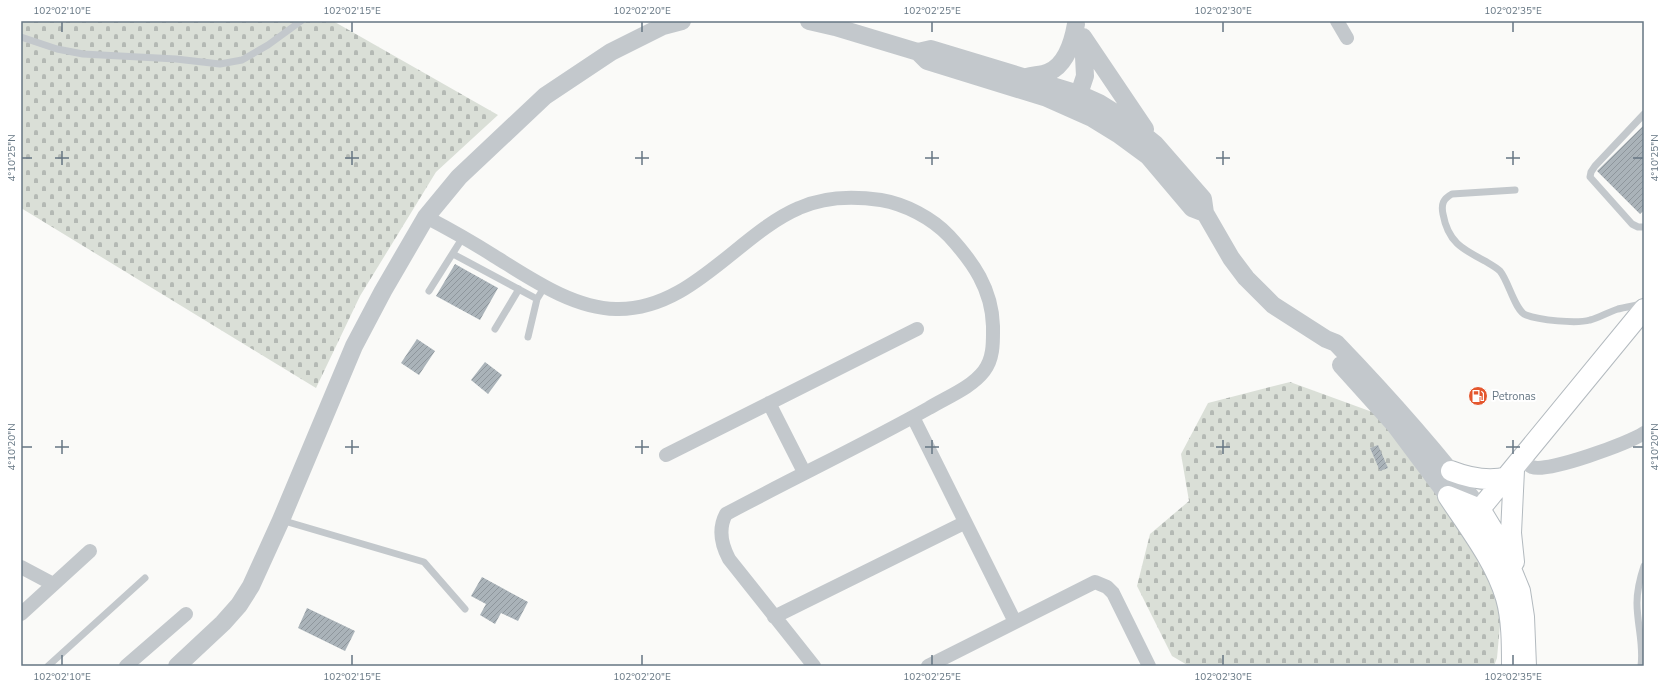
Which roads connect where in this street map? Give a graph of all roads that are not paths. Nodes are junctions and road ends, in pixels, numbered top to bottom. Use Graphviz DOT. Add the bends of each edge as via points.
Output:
graph roads {
  1 [pos="301,21"];
  2 [pos="682,21"];
  3 [pos="808,21"];
  4 [pos="1337,21"];
  5 [pos="663,23"];
  6 [pos="1078,28"];
  7 [pos="21,37"];
  8 [pos="1347,38"];
  9 [pos="918,52"];
  10 [pos="1026,77"];
  11 [pos="1079,94"];
  12 [pos="1047,98"];
  13 [pos="1644,114"];
  14 [pos="1092,118"];
  15 [pos="1155,144"];
  16 [pos="1515,190"];
  17 [pos="1205,213"];
  18 [pos="426,216"];
  19 [pos="1644,227"];
  20 [pos="463,237"];
  21 [pos="453,254"];
  22 [pos="544,286"];
  23 [pos="519,289"];
  24 [pos="429,292"];
  25 [pos="537,299"];
  26 [pos="1644,304"];
  27 [pos="1644,309"];
  28 [pos="495,329"];
  29 [pos="917,329"];
  30 [pos="528,337"];
  31 [pos="1326,339"];
  32 [pos="769,403"];
  33 [pos="913,417"];
  34 [pos="1644,433"];
  35 [pos="666,455"];
  36 [pos="1515,468"];
  37 [pos="1451,471"];
  38 [pos="804,472"];
  39 [pos="1448,496"];
  40 [pos="1480,509"];
  41 [pos="281,520"];
  42 [pos="964,523"];
  43 [pos="1482,547"];
  44 [pos="90,551"];
  45 [pos="1644,566"];
  46 [pos="21,567"];
  47 [pos="145,578"];
  48 [pos="53,584"];
  49 [pos="1520,591"];
  50 [pos="465,609"];
  51 [pos="21,614"];
  52 [pos="186,614"];
  53 [pos="774,617"];
  54 [pos="1015,622"];
  55 [pos="48,666"];
  56 [pos="126,666"];
  57 [pos="176,666"];
  58 [pos="814,666"];
  59 [pos="928,666"];
  60 [pos="1148,666"];
  61 [pos="1512,666"];
  62 [pos="1526,666"];
  63 [pos="1641,666"];
  1 -- 7 [label="lane" via="242,60 220,64 83,54 57,49"];
  2 -- 5 [label="street"];
  3 -- 9 [label="street"];
  4 -- 8 [label="street"];
  5 -- 18 [label="street" via="611,52 545,96 459,177"];
  6 -- 10 [label="street" via="1065,58 1049,72"];
  6 -- 11 [label="street" via="1085,76"];
  6 -- 15 [label="street"];
  9 -- 10 [label="street" via="931,49"];
  9 -- 12 [label="street" via="927,61"];
  10 -- 11 [label="street"];
  11 -- 12 [label="street"];
  11 -- 14 [label="street"];
  11 -- 15 [label="street" via="1123,118"];
  12 -- 14 [label="street"];
  13 -- 19 [label="lane" via="1595,166 1590,177 1632,224"];
  14 -- 17 [label="street" via="1148,156 1192,208"];
  15 -- 17 [label="street" via="1203,199"];
  16 -- 26 [label="lane" via="1452,194 1446,198 1442,210 1444,221 1456,244 1500,271 1524,315 1583,321"];
  17 -- 31 [label="street" via="1231,258 1246,278 1273,305"];
  18 -- 20 [label="street"];
  18 -- 41 [label="street" via="354,346"];
  20 -- 21 [label="lane"];
  20 -- 22 [label="street"];
  21 -- 23 [label="lane"];
  21 -- 24 [label="lane"];
  22 -- 25 [label="lane"];
  22 -- 33 [label="street" via="596,306 615,309 652,304 698,281 780,218 800,207 841,198 863,197 889,202 916,212 942,229 964,252 978,272 989,295 993,316 991,359 977,380"];
  23 -- 25 [label="lane"];
  23 -- 28 [label="lane"];
  25 -- 30 [label="lane"];
  27 -- 36 [label="main road"];
  29 -- 32 [label="street"];
  31 -- 37 [label="street" via="1336,343 1381,390"];
  31 -- 39 [label="street" via="1327,349 1395,425"];
  32 -- 35 [label="street"];
  32 -- 38 [label="street"];
  33 -- 38 [label="street"];
  33 -- 42 [label="street"];
  34 -- 36 [label="street" via="1619,445 1555,466"];
  36 -- 37 [label="main road" via="1501,479 1480,479"];
  36 -- 40 [label="main road"];
  36 -- 49 [label="main road" via="1511,534"];
  37 -- 40 [label="street"];
  38 -- 53 [label="street" via="726,514 722,523 722,545 729,559"];
  39 -- 40 [label="main road"];
  39 -- 43 [label="main road"];
  40 -- 43 [label="main road" via="1477,526"];
  40 -- 49 [label="main road" via="1500,542"];
  41 -- 50 [label="lane" via="424,562"];
  41 -- 57 [label="street" via="251,586 239,605"];
  42 -- 53 [label="street"];
  42 -- 54 [label="street"];
  43 -- 61 [label="main road" via="1506,598"];
  44 -- 48 [label="street"];
  45 -- 63 [label="lane" via="1637,603"];
  46 -- 48 [label="street"];
  47 -- 55 [label="lane"];
  48 -- 51 [label="street"];
  49 -- 62 [label="main road"];
  52 -- 56 [label="street"];
  53 -- 58 [label="street"];
  54 -- 59 [label="street"];
  54 -- 60 [label="street" via="1089,584 1101,584 1113,593"];
}
